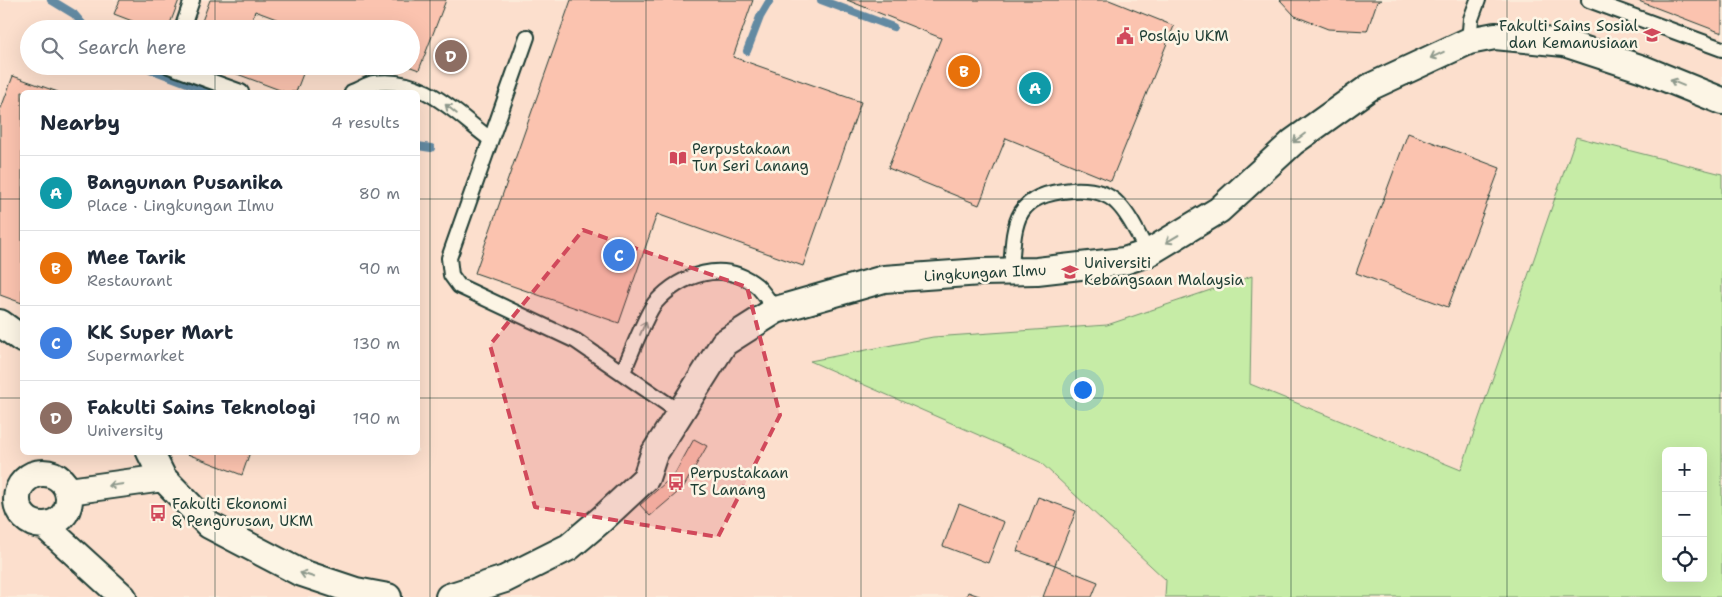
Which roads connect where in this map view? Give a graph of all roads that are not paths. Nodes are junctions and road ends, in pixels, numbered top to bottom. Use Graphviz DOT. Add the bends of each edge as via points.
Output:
graph roads {
  1 [pos="192,0"];
  2 [pos="1478,0"];
  3 [pos="1589,0"];
  4 [pos="185,20"];
  5 [pos="528,37"];
  6 [pos="1469,41"];
  7 [pos="1722,49"];
  8 [pos="194,75"];
  9 [pos="235,90"];
  10 [pos="357,90"];
  11 [pos="1722,101"];
  12 [pos="490,139"];
  13 [pos="1148,253"];
  14 [pos="1012,272"];
  15 [pos="776,310"];
  16 [pos="0,321"];
  17 [pos="20,326"];
  18 [pos="20,338"];
  19 [pos="623,372"];
  20 [pos="679,412"];
  21 [pos="151,455"];
  22 [pos="43,463"];
  23 [pos="163,478"];
  24 [pos="69,491"];
  25 [pos="10,508"];
  26 [pos="44,525"];
  27 [pos="123,597"];
  28 [pos="388,597"];
  29 [pos="449,597"];
  1 -- 4 [label="lane"];
  2 -- 6 [label="lane" via="1471,19"];
  3 -- 7 [label="lane"];
  5 -- 12 [label="lane"];
  11 -- 6 [label="street, Lingkungan Ilmu, one-way" via="1643,69 1564,44 1495,36"];
  6 -- 13 [label="street, Lingkungan Ilmu, one-way" via="1370,87 1293,142 1219,210"];
  8 -- 9 [label="lane"];
  12 -- 10 [label="lane, one-way" via="430,92 402,83 373,83"];
  12 -- 19 [label="lane" via="449,258 451,275 459,286 576,341"];
  13 -- 14 [label="street, Lingkungan Ilmu" via="1099,265"];
  13 -- 14 [label="lane" via="1118,203 1102,192 1083,189 1049,192 1032,199 1013,228"];
  14 -- 15 [label="street, Lingkungan Ilmu" via="884,279"];
  19 -- 15 [label="lane, one-way" via="654,304 683,278 715,271 738,274 758,287"];
  15 -- 20 [label="street, Lingkungan Ilmu" via="724,343"];
  16 -- 17 [label="lane"];
  16 -- 18 [label="street"];
  19 -- 20 [label="lane"];
  20 -- 29 [label="street, Lingkungan Ilmu" via="654,454 646,478 569,547 505,579"];
  21 -- 23 [label="street"];
  22 -- 24 [label="street" via="61,478"];
  22 -- 25 [label="street" via="20,487 17,503"];
  23 -- 24 [label="street, one-way"];
  28 -- 23 [label="street, one-way" via="356,591 299,572 209,525"];
  24 -- 26 [label="street" via="65,514 59,520"];
  25 -- 26 [label="street" via="30,521"];
  26 -- 27 [label="street"];
}
